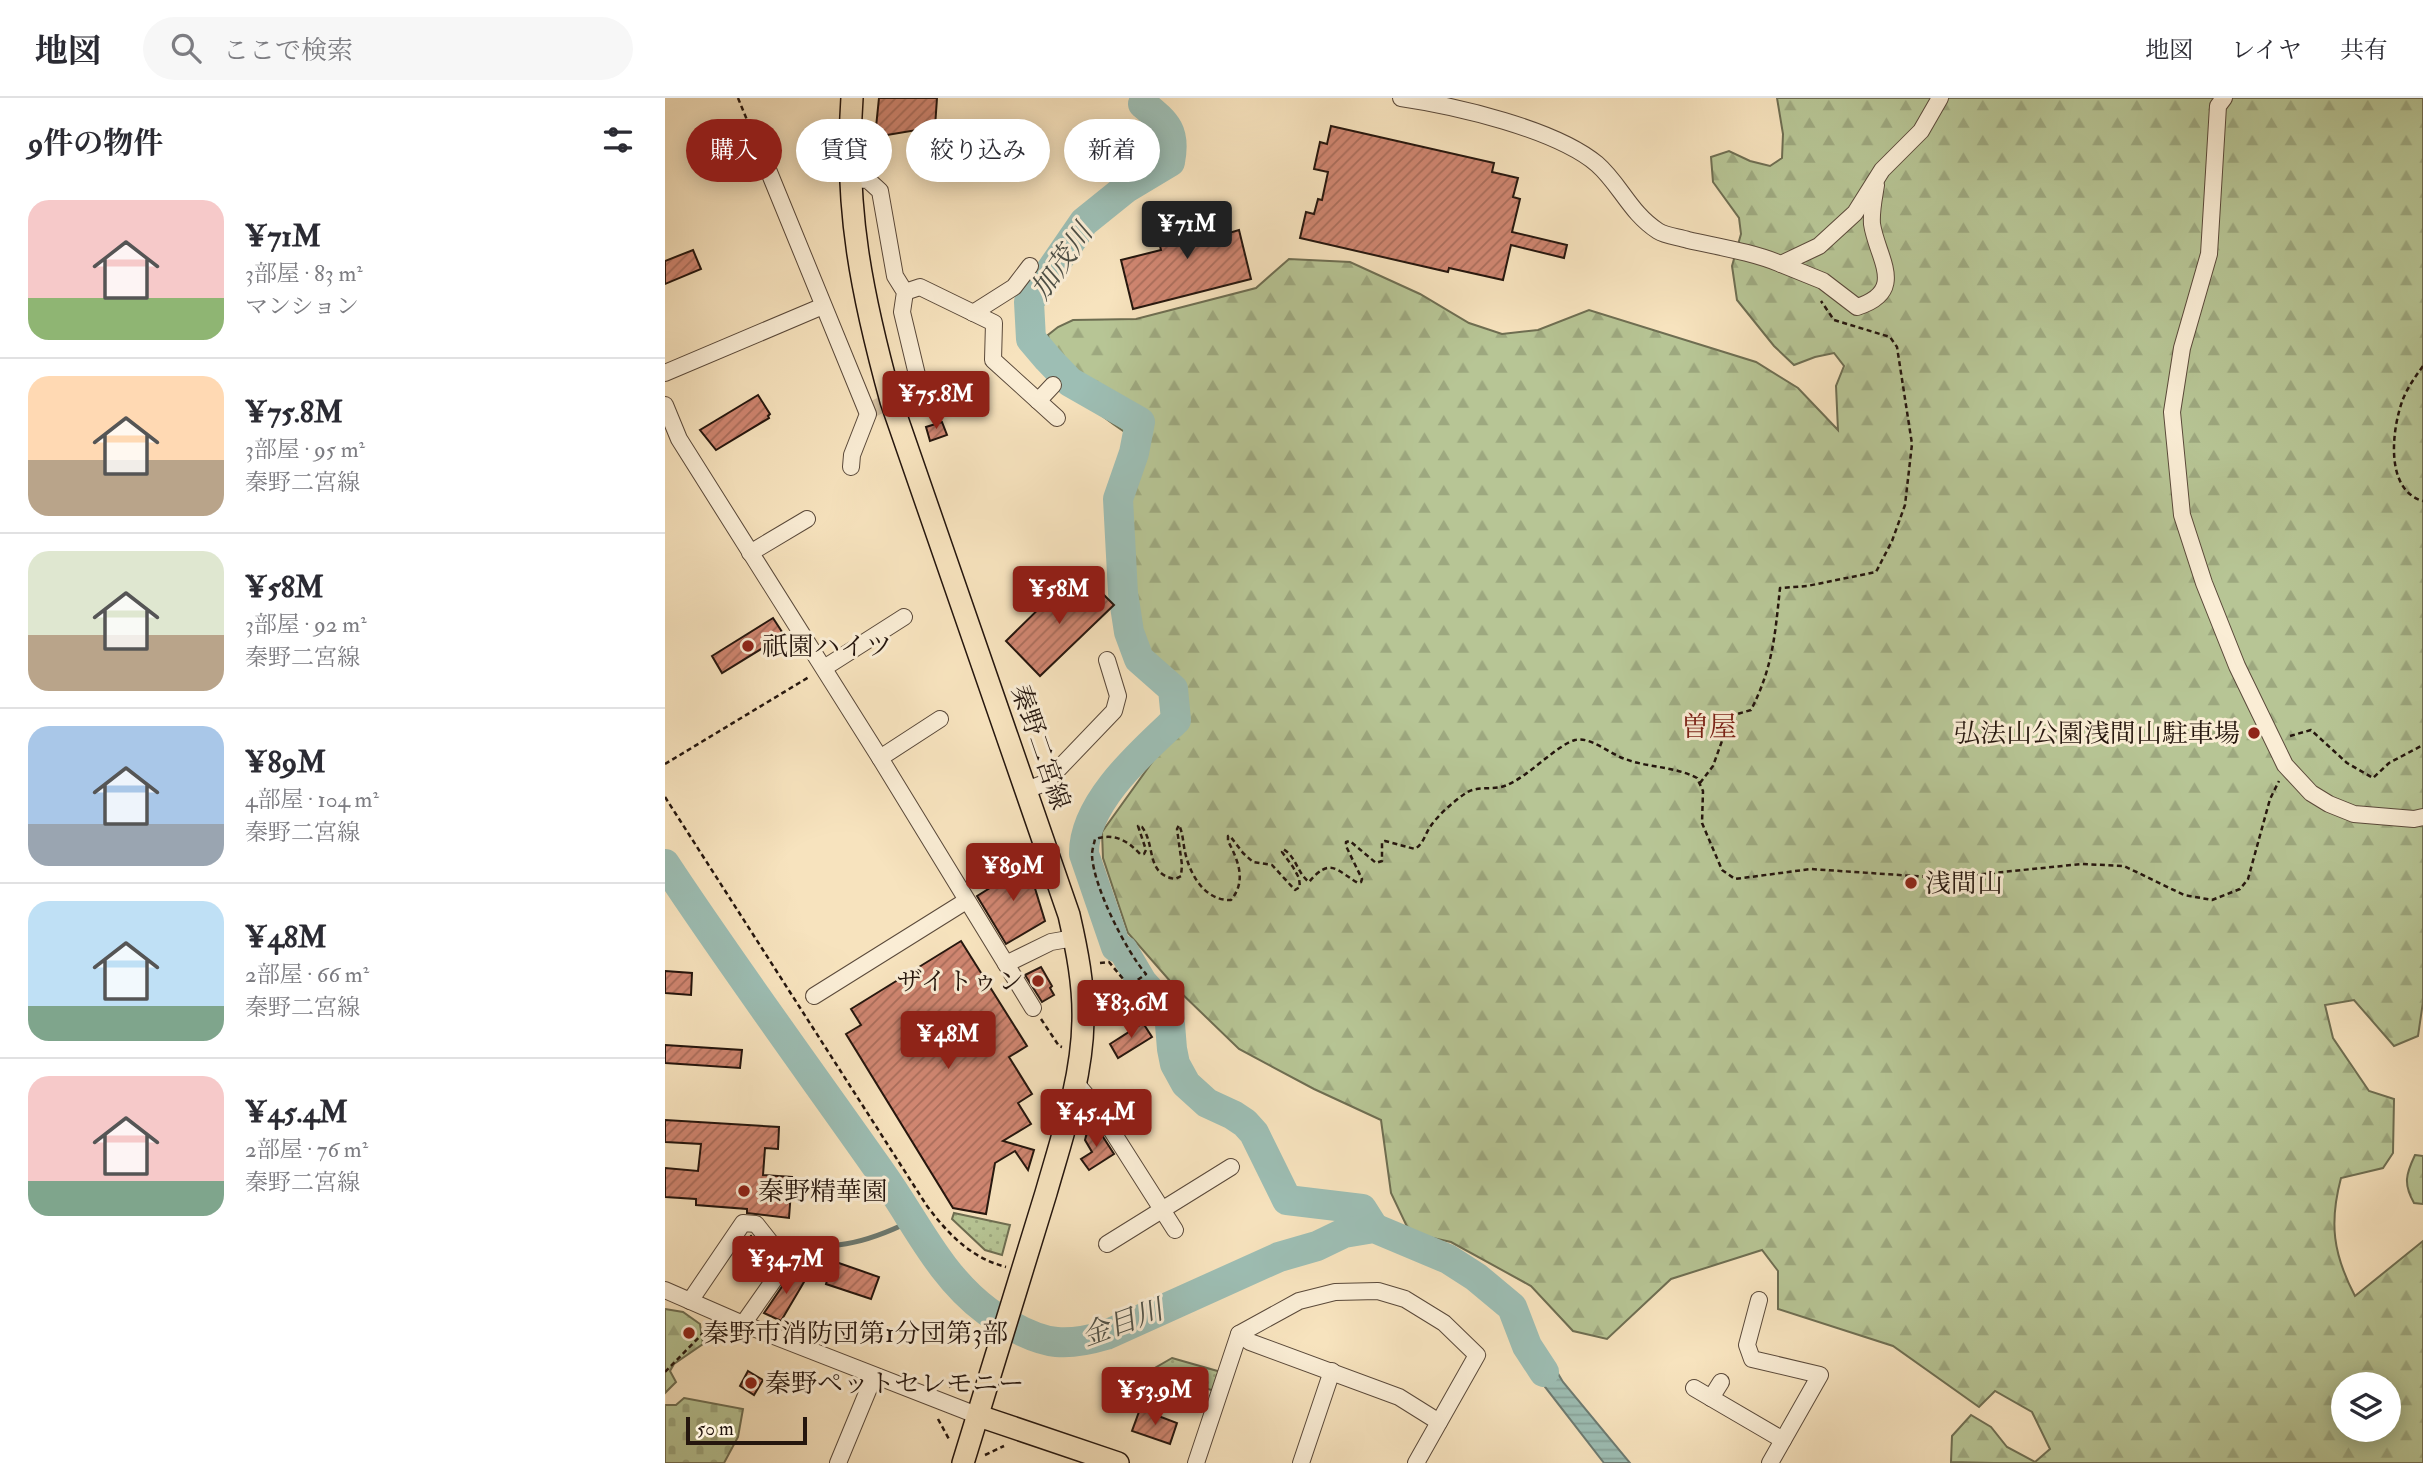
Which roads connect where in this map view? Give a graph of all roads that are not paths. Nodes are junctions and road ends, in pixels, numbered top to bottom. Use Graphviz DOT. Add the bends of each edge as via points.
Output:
graph roads {
  1 [pos="852,98"];
  2 [pos="1401,98"];
  3 [pos="1940,98"];
  4 [pos="2224,98"];
  5 [pos="851,119"];
  6 [pos="1877,180"];
  7 [pos="773,182"];
  8 [pos="850,182"];
  9 [pos="870,182"];
  10 [pos="1781,264"];
  11 [pos="1030,266"];
  12 [pos="905,292"];
  13 [pos="823,306"];
  14 [pos="972,313"];
  15 [pos="665,373"];
  16 [pos="1053,385"];
  17 [pos="913,388"];
  18 [pos="1038,401"];
  19 [pos="665,405"];
  20 [pos="1057,418"];
  21 [pos="851,467"];
  22 [pos="807,519"];
  23 [pos="750,553"];
  24 [pos="904,617"];
  25 [pos="1107,660"];
  26 [pos="824,668"];
  27 [pos="940,719"];
  28 [pos="880,758"];
  29 [pos="1026,790"];
  30 [pos="2423,817"];
  31 [pos="966,901"];
  32 [pos="1074,938"];
  33 [pos="1006,964"];
  34 [pos="814,996"];
  35 [pos="1033,1008"];
  36 [pos="1075,1082"];
  37 [pos="1231,1167"];
  38 [pos="1163,1211"];
  39 [pos="1175,1230"];
  40 [pos="771,1243"];
  41 [pos="1107,1244"];
  42 [pos="783,1267"];
  43 [pos="665,1290"];
  44 [pos="1759,1300"];
  45 [pos="690,1301"];
  46 [pos="743,1324"];
  47 [pos="1239,1334"];
  48 [pos="1332,1371"];
  49 [pos="874,1376"];
  50 [pos="1721,1382"];
  51 [pos="1694,1388"];
  52 [pos="1711,1398"];
  53 [pos="979,1416"];
  54 [pos="1439,1422"];
  55 [pos="1783,1440"];
  56 [pos="843,1459"];
  57 [pos="963,1463"];
  58 [pos="1118,1463"];
  59 [pos="1196,1463"];
  60 [pos="1301,1463"];
  61 [pos="1416,1463"];
  62 [pos="1770,1463"];
  1 -- 5 [label="main road, 秦野二宮線"];
  2 -- 10 [label="street" via="1467,112 1561,143 1597,164 1631,208 1660,232"];
  3 -- 6 [label="street" via="1921,131"];
  4 -- 30 [label="street" via="2218,106 2209,254 2182,348 2172,412 2182,515 2237,666 2285,765 2311,793 2354,814"];
  6 -- 10 [label="street" via="1855,213 1819,246"];
  6 -- 10 [label="street" via="1871,215 1887,280 1871,303 1857,307 1823,281"];
  7 -- 13 [label="street"];
  8 -- 29 [label="main road, 秦野二宮線" via="854,237 869,323 891,401"];
  9 -- 12 [label="street" via="880,191 895,276"];
  11 -- 14 [label="street" via="1014,287"];
  12 -- 14 [label="street" via="920,287"];
  12 -- 17 [label="street" via="902,312 919,383"];
  13 -- 15 [label="street"];
  13 -- 21 [label="street" via="867,412"];
  14 -- 18 [label="street" via="994,323 993,360"];
  16 -- 18 [label="street"];
  18 -- 20 [label="street"];
  19 -- 23 [label="street" via="679,439"];
  22 -- 23 [label="street"];
  23 -- 26 [label="street"];
  24 -- 26 [label="street"];
  25 -- 29 [label="street" via="1118,696 1114,711 1045,783"];
  26 -- 28 [label="street"];
  27 -- 28 [label="street"];
  28 -- 31 [label="street"];
  29 -- 32 [label="main road, 秦野二宮線"];
  31 -- 33 [label="street"];
  31 -- 34 [label="street"];
  32 -- 33 [label="street" via="1051,943"];
  32 -- 36 [label="main road, 秦野二宮線" via="1083,1022"];
  33 -- 35 [label="street"];
  36 -- 38 [label="street" via="1098,1109"];
  36 -- 53 [label="main road, 秦野二宮線"];
  37 -- 38 [label="street"];
  38 -- 39 [label="street"];
  38 -- 41 [label="street" via="1124,1241"];
  40 -- 45 [label="street" via="756,1224 743,1223"];
  42 -- 46 [label="street"];
  43 -- 45 [label="street"];
  44 -- 55 [label="street" via="1747,1345 1752,1359 1819,1375"];
  45 -- 46 [label="street"];
  46 -- 49 [label="street"];
  47 -- 48 [label="street" via="1249,1342"];
  47 -- 54 [label="street" via="1299,1301 1335,1292 1378,1291 1405,1299 1444,1322 1477,1355"];
  47 -- 59 [label="street"];
  48 -- 54 [label="street" via="1399,1397"];
  48 -- 60 [label="street"];
  49 -- 53 [label="street"];
  49 -- 56 [label="street"];
  50 -- 52 [label="street"];
  51 -- 52 [label="street"];
  52 -- 55 [label="street"];
  53 -- 57 [label="main road, 秦野二宮線"];
  53 -- 58 [label="main road"];
  54 -- 61 [label="street"];
  55 -- 62 [label="street"];
}
